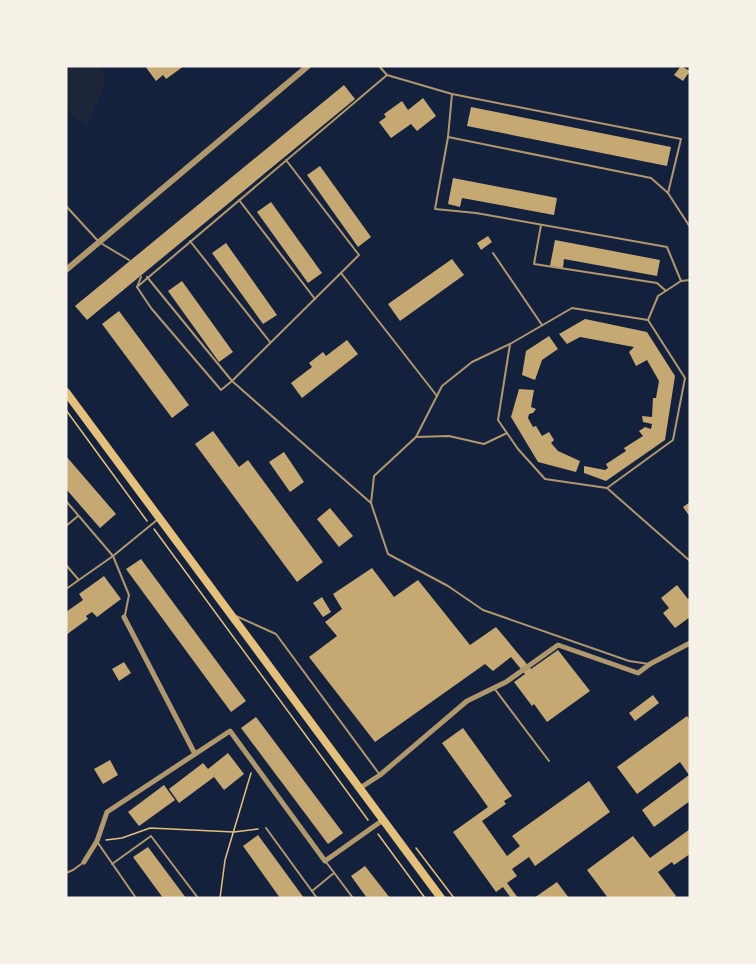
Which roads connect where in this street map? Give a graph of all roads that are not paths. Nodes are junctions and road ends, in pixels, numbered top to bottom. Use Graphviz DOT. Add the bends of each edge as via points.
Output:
graph roads {
  1 [pos="308,66"];
  2 [pos="379,66"];
  3 [pos="387,75"];
  4 [pos="452,94"];
  5 [pos="448,137"];
  6 [pos="286,160"];
  7 [pos="668,193"];
  8 [pos="239,200"];
  9 [pos="66,206"];
  10 [pos="541,225"];
  11 [pos="690,226"];
  12 [pos="190,241"];
  13 [pos="99,242"];
  14 [pos="493,253"];
  15 [pos="129,260"];
  16 [pos="66,270"];
  17 [pos="341,273"];
  18 [pos="141,277"];
  19 [pos="147,278"];
  20 [pos="690,280"];
  21 [pos="681,281"];
  22 [pos="137,286"];
  23 [pos="666,291"];
  24 [pos="315,299"];
  25 [pos="648,320"];
  26 [pos="542,325"];
  27 [pos="271,343"];
  28 [pos="510,344"];
  29 [pos="685,378"];
  30 [pos="690,378"];
  31 [pos="232,381"];
  32 [pos="66,392"];
  33 [pos="437,396"];
  34 [pos="507,434"];
  35 [pos="416,437"];
  36 [pos="607,488"];
  37 [pos="66,501"];
  38 [pos="371,503"];
  39 [pos="78,516"];
  40 [pos="160,518"];
  41 [pos="66,525"];
  42 [pos="113,556"];
  43 [pos="690,561"];
  44 [pos="66,565"];
  45 [pos="78,579"];
  46 [pos="66,589"];
  47 [pos="230,614"];
  48 [pos="124,617"];
  49 [pos="690,643"];
  50 [pos="650,664"];
  51 [pos="494,688"];
  52 [pos="195,754"];
  53 [pos="549,761"];
  54 [pos="380,775"];
  55 [pos="360,788"];
  56 [pos="383,820"];
  57 [pos="266,828"];
  58 [pos="97,841"];
  59 [pos="325,861"];
  60 [pos="84,862"];
  61 [pos="112,864"];
  62 [pos="66,873"];
  63 [pos="334,873"];
  64 [pos="312,891"];
  65 [pos="136,898"];
  66 [pos="198,898"];
  67 [pos="317,898"];
  68 [pos="353,898"];
  69 [pos="441,898"];
  1 -- 13 [label="street"];
  2 -- 3 [label="lane"];
  3 -- 4 [label="lane"];
  3 -- 6 [label="lane"];
  4 -- 5 [label="lane"];
  4 -- 7 [label="lane" via="681,139"];
  5 -- 7 [label="lane" via="651,178"];
  5 -- 10 [label="lane" via="435,209"];
  6 -- 8 [label="lane"];
  6 -- 17 [label="lane" via="359,255"];
  7 -- 11 [label="lane"];
  8 -- 12 [label="lane"];
  8 -- 24 [label="lane"];
  9 -- 13 [label="lane"];
  10 -- 21 [label="lane" via="667,247"];
  10 -- 23 [label="lane" via="534,264 657,283"];
  12 -- 19 [label="lane"];
  12 -- 27 [label="lane"];
  13 -- 15 [label="lane"];
  13 -- 16 [label="street"];
  14 -- 26 [label="lane"];
  17 -- 24 [label="lane"];
  17 -- 33 [label="lane"];
  18 -- 22 [label="lane"];
  19 -- 22 [label="lane"];
  19 -- 31 [label="lane"];
  20 -- 21 [label="lane"];
  21 -- 23 [label="lane"];
  22 -- 31 [label="lane" via="221,390"];
  23 -- 25 [label="lane" via="658,296"];
  24 -- 27 [label="lane"];
  25 -- 26 [label="lane" via="572,308"];
  25 -- 29 [label="lane"];
  26 -- 28 [label="lane"];
  27 -- 31 [label="lane"];
  28 -- 33 [label="lane" via="472,362 442,386"];
  28 -- 34 [label="lane" via="498,420"];
  29 -- 30 [label="lane"];
  29 -- 36 [label="lane" via="672,440"];
  31 -- 38 [label="lane"];
  32 -- 40 [label="main road"];
  33 -- 35 [label="lane"];
  34 -- 35 [label="lane" via="484,444 449,436"];
  34 -- 36 [label="lane" via="545,479"];
  35 -- 38 [label="lane" via="374,476"];
  36 -- 43 [label="lane"];
  37 -- 39 [label="lane"];
  38 -- 50 [label="lane" via="388,554 448,585 483,610 629,661"];
  39 -- 41 [label="lane"];
  39 -- 42 [label="lane"];
  40 -- 42 [label="lane"];
  40 -- 47 [label="main road"];
  42 -- 45 [label="lane"];
  42 -- 48 [label="lane" via="129,595"];
  44 -- 45 [label="lane"];
  45 -- 46 [label="lane"];
  47 -- 54 [label="lane" via="276,634"];
  47 -- 55 [label="main road"];
  48 -- 52 [label="street"];
  49 -- 50 [label="street"];
  50 -- 51 [label="street" via="638,673 558,645"];
  51 -- 53 [label="lane"];
  51 -- 54 [label="street" via="467,701"];
  52 -- 58 [label="street" via="107,812"];
  52 -- 59 [label="street" via="230,731"];
  54 -- 55 [label="street"];
  55 -- 56 [label="main road"];
  56 -- 59 [label="street"];
  56 -- 69 [label="main road"];
  57 -- 64 [label="lane"];
  58 -- 60 [label="street"];
  58 -- 61 [label="lane"];
  59 -- 63 [label="lane"];
  60 -- 62 [label="lane"];
  61 -- 65 [label="lane"];
  61 -- 66 [label="lane" via="151,836"];
  63 -- 64 [label="lane"];
  63 -- 68 [label="lane"];
  64 -- 67 [label="lane"];
}
